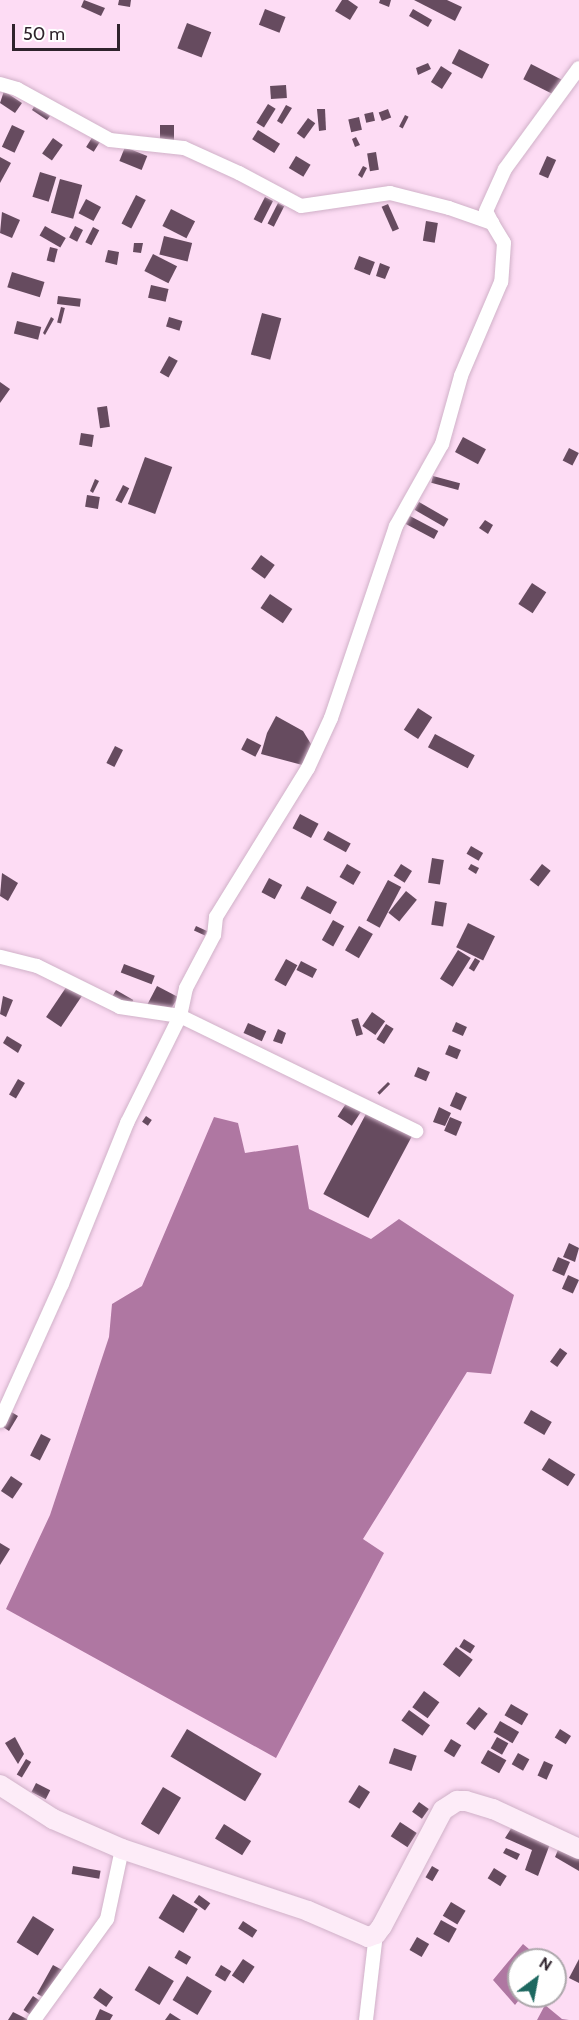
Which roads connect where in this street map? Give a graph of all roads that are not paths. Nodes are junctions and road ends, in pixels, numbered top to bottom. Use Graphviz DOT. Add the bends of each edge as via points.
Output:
graph roads {
  1 [pos="579,68"];
  2 [pos="0,84"];
  3 [pos="492,223"];
  4 [pos="0,957"];
  5 [pos="180,1016"];
  6 [pos="416,1131"];
  7 [pos="0,1421"];
  8 [pos="0,1785"];
  9 [pos="122,1848"];
  10 [pos="579,1849"];
  11 [pos="376,1934"];
  12 [pos="34,2020"];
  13 [pos="366,2020"];
  1 -- 3 [label="street" via="504,169 486,211"];
  2 -- 3 [label="street" via="17,89 110,140 184,148 301,206 390,194"];
  3 -- 5 [label="street" via="504,243 501,282 461,376 442,444 396,526 331,718 308,768 216,917 214,935 186,988"];
  4 -- 5 [label="street" via="38,966 120,1007"];
  5 -- 6 [label="street"];
  5 -- 7 [label="street" via="127,1123 62,1284"];
  8 -- 9 [label="street" via="53,1819"];
  9 -- 11 [label="street" via="308,1911 362,1935"];
  9 -- 12 [label="street" via="107,1919"];
  10 -- 11 [label="street" via="493,1809 457,1801 442,1810"];
  11 -- 13 [label="street"];
}
